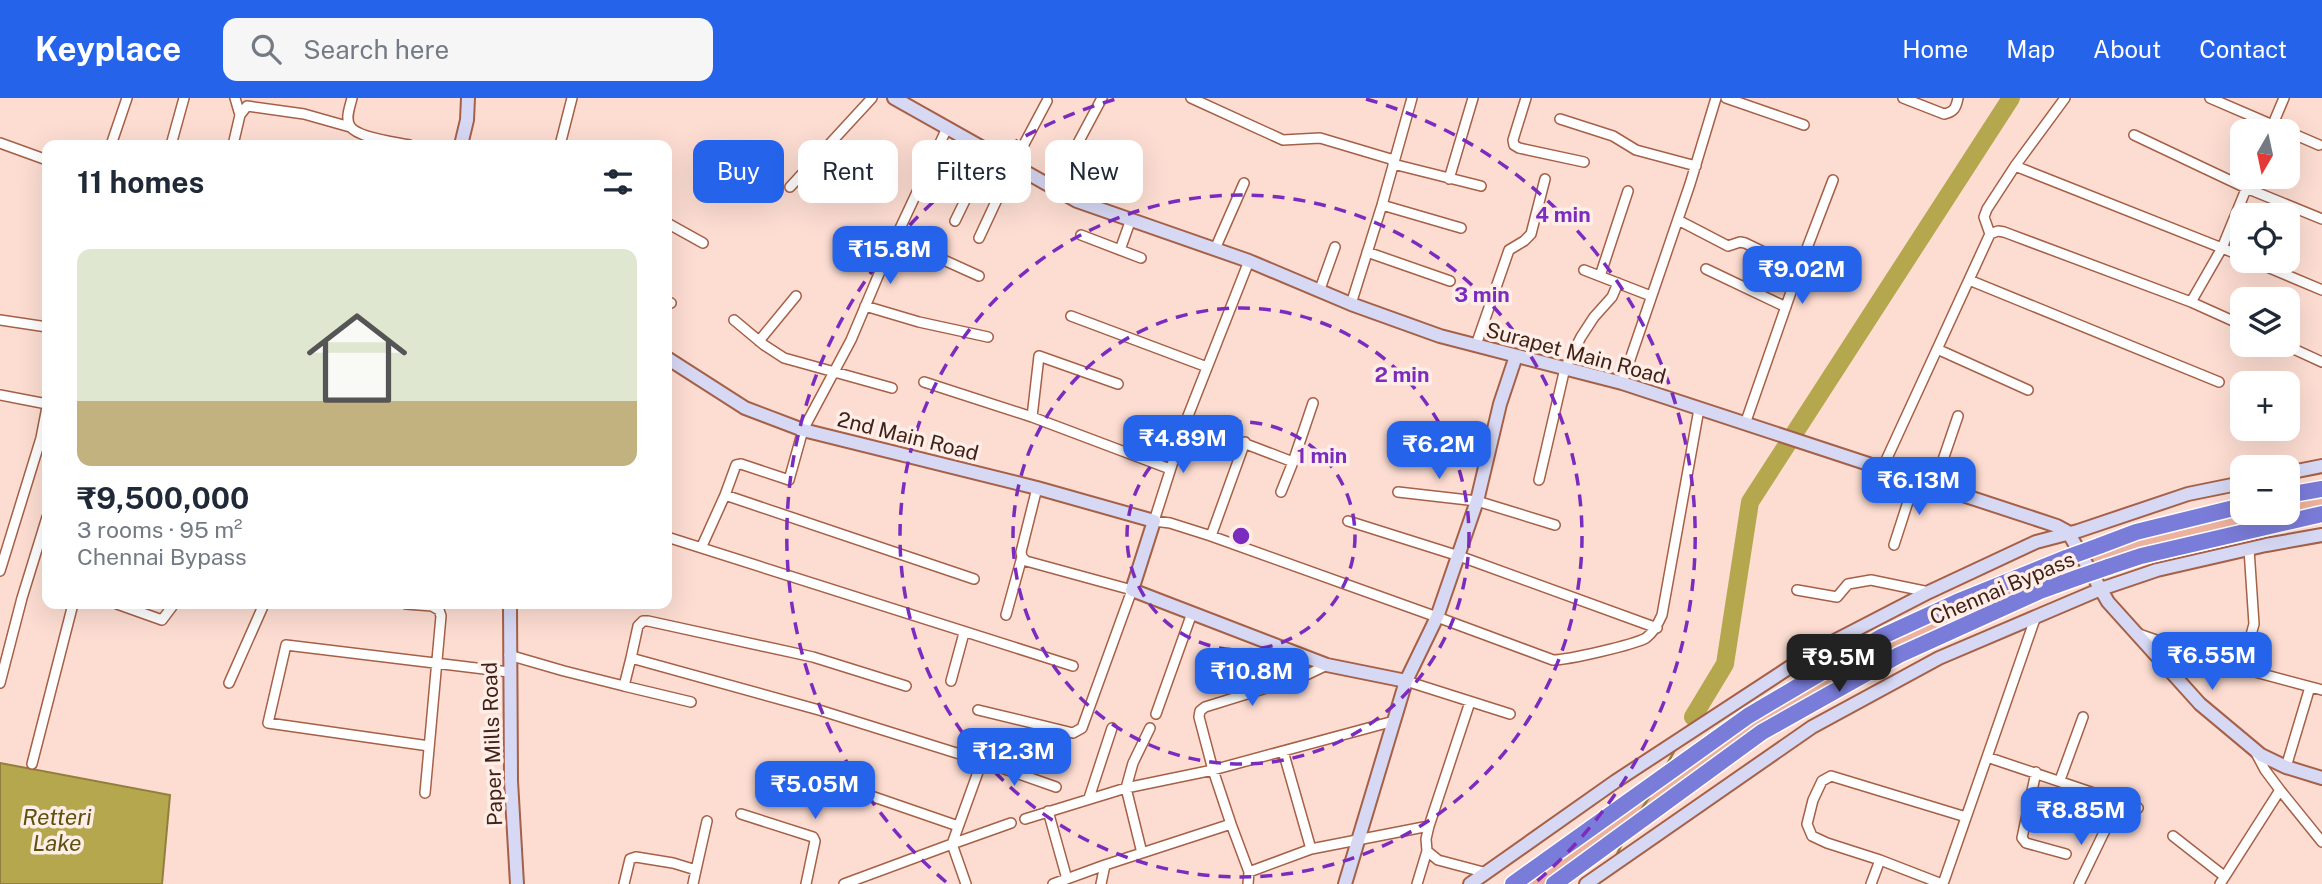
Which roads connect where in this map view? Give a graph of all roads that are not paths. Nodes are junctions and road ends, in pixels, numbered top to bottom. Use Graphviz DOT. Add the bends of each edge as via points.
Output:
graph roads {
  1 [pos="127,98"];
  2 [pos="184,98"];
  3 [pos="235,98"];
  4 [pos="352,98"];
  5 [pos="468,98"];
  6 [pos="572,98"];
  7 [pos="872,98"];
  8 [pos="894,98"];
  9 [pos="1102,98"];
  10 [pos="1191,98"];
  11 [pos="1412,98"];
  12 [pos="1473,98"];
  13 [pos="1526,98"];
  14 [pos="1716,98"];
  15 [pos="1726,98"];
  16 [pos="1903,98"];
  17 [pos="1958,98"];
  18 [pos="2065,98"];
  19 [pos="2210,98"];
  20 [pos="2284,98"];
  21 [pos="1047,101"];
  22 [pos="247,106"];
  23 [pos="240,115"];
  24 [pos="2253,119"];
  25 [pos="2276,119"];
  26 [pos="1560,120"];
  27 [pos="1804,125"];
  28 [pos="350,127"];
  29 [pos="947,128"];
  30 [pos="2134,135"];
  31 [pos="2300,138"];
  32 [pos="113,140"];
  33 [pos="172,140"];
  34 [pos="234,140"];
  35 [pos="386,140"];
  36 [pos="462,140"];
  37 [pos="561,140"];
  38 [pos="969,140"];
  39 [pos="1026,140"];
  40 [pos="1080,140"];
  41 [pos="0,143"];
  42 [pos="2319,145"];
  43 [pos="42,158"];
  44 [pos="1394,162"];
  45 [pos="1584,162"];
  46 [pos="1696,166"];
  47 [pos="2015,166"];
  48 [pos="1449,179"];
  49 [pos="1545,179"];
  50 [pos="1833,180"];
  51 [pos="2230,181"];
  52 [pos="1244,183"];
  53 [pos="1481,186"];
  54 [pos="790,187"];
  55 [pos="2245,189"];
  56 [pos="2247,189"];
  57 [pos="1628,191"];
  58 [pos="964,203"];
  59 [pos="995,203"];
  60 [pos="1083,203"];
  61 [pos="1382,205"];
  62 [pos="1130,219"];
  63 [pos="1678,219"];
  64 [pos="2322,219"];
  65 [pos="955,221"];
  66 [pos="672,226"];
  67 [pos="1461,228"];
  68 [pos="1990,234"];
  69 [pos="1081,235"];
  70 [pos="895,238"];
  71 [pos="979,238"];
  72 [pos="703,243"];
  73 [pos="1335,247"];
  74 [pos="2222,248"];
  75 [pos="1215,249"];
  76 [pos="1120,250"];
  77 [pos="2230,251"];
  78 [pos="1367,252"];
  79 [pos="1140,258"];
  80 [pos="1249,261"];
  81 [pos="1706,269"];
  82 [pos="1798,269"];
  83 [pos="1584,270"];
  84 [pos="2282,273"];
  85 [pos="979,276"];
  86 [pos="1600,276"];
  87 [pos="1969,280"];
  88 [pos="1450,281"];
  89 [pos="1618,283"];
  90 [pos="1320,289"];
  91 [pos="2322,290"];
  92 [pos="796,296"];
  93 [pos="1651,296"];
  94 [pos="2191,302"];
  95 [pos="1351,304"];
  96 [pos="865,306"];
  97 [pos="1786,307"];
  98 [pos="1071,316"];
  99 [pos="0,320"];
  100 [pos="734,320"];
  101 [pos="2230,320"];
  102 [pos="42,326"];
  103 [pos="988,337"];
  104 [pos="759,341"];
  105 [pos="1476,345"];
  106 [pos="1937,349"];
  107 [pos="2300,352"];
  108 [pos="1516,356"];
  109 [pos="672,361"];
  110 [pos="2322,362"];
  111 [pos="1207,367"];
  112 [pos="1564,368"];
  113 [pos="834,371"];
  114 [pos="925,382"];
  115 [pos="1622,383"];
  116 [pos="2219,383"];
  117 [pos="1118,384"];
  118 [pos="892,388"];
  119 [pos="2028,390"];
  120 [pos="0,395"];
  121 [pos="1313,403"];
  122 [pos="42,404"];
  123 [pos="1699,409"];
  124 [pos="1958,416"];
  125 [pos="1032,417"];
  126 [pos="1186,421"];
  127 [pos="1745,424"];
  128 [pos="803,430"];
  129 [pos="1245,442"];
  130 [pos="42,445"];
  131 [pos="1293,462"];
  132 [pos="2322,466"];
  133 [pos="1170,469"];
  134 [pos="1882,469"];
  135 [pos="2300,470"];
  136 [pos="1539,480"];
  137 [pos="1915,480"];
  138 [pos="2230,485"];
  139 [pos="1934,486"];
  140 [pos="1037,488"];
  141 [pos="2322,489"];
  142 [pos="1281,492"];
  143 [pos="1398,492"];
  144 [pos="2300,493"];
  145 [pos="726,495"];
  146 [pos="1477,501"];
  147 [pos="2230,509"];
  148 [pos="2322,514"];
  149 [pos="1154,521"];
  150 [pos="1348,521"];
  151 [pos="1555,525"];
  152 [pos="42,533"];
  153 [pos="2069,534"];
  154 [pos="2322,535"];
  155 [pos="1211,536"];
  156 [pos="672,538"];
  157 [pos="1894,545"];
  158 [pos="702,546"];
  159 [pos="2249,549"];
  160 [pos="1459,556"];
  161 [pos="1022,557"];
  162 [pos="0,571"];
  163 [pos="974,579"];
  164 [pos="2099,585"];
  165 [pos="1132,590"];
  166 [pos="1797,590"];
  167 [pos="1930,592"];
  168 [pos="72,609"];
  169 [pos="131,609"];
  170 [pos="170,609"];
  171 [pos="262,609"];
  172 [pos="437,609"];
  173 [pos="510,609"];
  174 [pos="1192,613"];
  175 [pos="1006,615"];
  176 [pos="2036,616"];
  177 [pos="1437,617"];
  178 [pos="1657,628"];
  179 [pos="2134,632"];
  180 [pos="964,633"];
  181 [pos="509,655"];
  182 [pos="631,658"];
  183 [pos="437,663"];
  184 [pos="1327,665"];
  185 [pos="1073,666"];
  186 [pos="2242,668"];
  187 [pos="509,672"];
  188 [pos="951,681"];
  189 [pos="1406,681"];
  190 [pos="0,683"];
  191 [pos="229,683"];
  192 [pos="624,686"];
  193 [pos="906,686"];
  194 [pos="2310,687"];
  195 [pos="2322,690"];
  196 [pos="691,702"];
  197 [pos="1470,702"];
  198 [pos="978,710"];
  199 [pos="1156,714"];
  200 [pos="1510,715"];
  201 [pos="2083,717"];
  202 [pos="1394,721"];
  203 [pos="1112,728"];
  204 [pos="1150,728"];
  205 [pos="429,746"];
  206 [pos="2254,748"];
  207 [pos="1283,751"];
  208 [pos="1987,757"];
  209 [pos="982,761"];
  210 [pos="32,764"];
  211 [pos="2286,767"];
  212 [pos="1213,770"];
  213 [pos="2036,772"];
  214 [pos="2322,778"];
  215 [pos="2060,780"];
  216 [pos="1056,787"];
  217 [pos="1126,788"];
  218 [pos="2280,790"];
  219 [pos="425,793"];
  220 [pos="874,797"];
  221 [pos="1089,798"];
  222 [pos="2138,808"];
  223 [pos="1048,811"];
  224 [pos="741,814"];
  225 [pos="1966,817"];
  226 [pos="1025,819"];
  227 [pos="707,821"];
  228 [pos="2109,822"];
  229 [pos="1011,823"];
  230 [pos="1231,824"];
  231 [pos="958,826"];
  232 [pos="1429,826"];
  233 [pos="2173,836"];
  234 [pos="1357,840"];
  235 [pos="2322,842"];
  236 [pos="952,844"];
  237 [pos="1311,849"];
  238 [pos="1427,851"];
  239 [pos="1142,853"];
  240 [pos="2066,854"];
  241 [pos="1881,860"];
  242 [pos="1105,864"];
  243 [pos="696,870"];
  244 [pos="1248,872"];
  245 [pos="1487,873"];
  246 [pos="1067,879"];
  247 [pos="2222,880"];
  248 [pos="1945,883"];
  249 [pos="517,884"];
  250 [pos="624,884"];
  251 [pos="694,884"];
  252 [pos="806,884"];
  253 [pos="844,884"];
  254 [pos="966,884"];
  255 [pos="1053,884"];
  256 [pos="1101,884"];
  257 [pos="1248,884"];
  258 [pos="1345,884"];
  259 [pos="1418,884"];
  260 [pos="1470,884"];
  261 [pos="1513,884"];
  262 [pos="1554,884"];
  263 [pos="1586,884"];
  264 [pos="1871,884"];
  265 [pos="2079,884"];
  1 -- 32 [label="street"];
  2 -- 33 [label="street"];
  3 -- 22 [label="street"];
  3 -- 23 [label="street"];
  4 -- 28 [label="street" via="347,117"];
  5 -- 36 [label="street"];
  6 -- 37 [label="street"];
  7 -- 54 [label="street"];
  8 -- 29 [label="street, Surapet Main Road"];
  9 -- 40 [label="street"];
  10 -- 44 [label="street" via="1283,140 1320,138"];
  11 -- 44 [label="street"];
  12 -- 48 [label="street"];
  13 -- 45 [label="street" via="1514,145"];
  14 -- 46 [label="street"];
  15 -- 27 [label="street"];
  16 -- 17 [label="street" via="1944,114 1955,109"];
  18 -- 47 [label="street"];
  19 -- 24 [label="street"];
  20 -- 25 [label="street"];
  21 -- 39 [label="street"];
  22 -- 23 [label="street"];
  22 -- 28 [label="street" via="304,114"];
  23 -- 34 [label="street"];
  26 -- 46 [label="street" via="1613,136 1636,150"];
  28 -- 35 [label="street" via="357,134"];
  29 -- 38 [label="street, Surapet Main Road"];
  29 -- 70 [label="street"];
  30 -- 51 [label="street"];
  31 -- 42 [label="street"];
  41 -- 43 [label="street"];
  44 -- 48 [label="street"];
  44 -- 61 [label="street"];
  46 -- 63 [label="street"];
  47 -- 68 [label="street" via="1984,213"];
  47 -- 74 [label="street"];
  48 -- 53 [label="street"];
  49 -- 105 [label="street" via="1531,234 1509,250"];
  50 -- 82 [label="street"];
  52 -- 75 [label="street"];
  55 -- 74 [label="street"];
  56 -- 64 [label="street"];
  57 -- 86 [label="street"];
  58 -- 65 [label="street"];
  59 -- 71 [label="street"];
  60 -- 62 [label="street, Surapet Main Road"];
  61 -- 67 [label="street"];
  61 -- 78 [label="street"];
  62 -- 75 [label="street, Surapet Main Road"];
  62 -- 76 [label="street"];
  63 -- 82 [label="street" via="1728,246 1745,243"];
  63 -- 93 [label="street"];
  66 -- 72 [label="street"];
  68 -- 87 [label="street"];
  68 -- 94 [label="street" via="2004,232"];
  69 -- 76 [label="street"];
  70 -- 85 [label="street"];
  70 -- 96 [label="street"];
  73 -- 90 [label="street"];
  74 -- 77 [label="street"];
  74 -- 94 [label="street"];
  75 -- 80 [label="street, Surapet Main Road"];
  76 -- 79 [label="street"];
  78 -- 88 [label="street"];
  78 -- 95 [label="street"];
  80 -- 90 [label="street, Surapet Main Road"];
  80 -- 111 [label="street"];
  81 -- 97 [label="street"];
  82 -- 97 [label="street"];
  83 -- 86 [label="street"];
  84 -- 91 [label="street"];
  86 -- 89 [label="street"];
  87 -- 106 [label="street"];
  87 -- 116 [label="street"];
  89 -- 93 [label="street"];
  89 -- 112 [label="street"];
  90 -- 95 [label="street, Surapet Main Road"];
  92 -- 104 [label="street"];
  93 -- 115 [label="street"];
  94 -- 101 [label="street"];
  95 -- 105 [label="street, Surapet Main Road"];
  96 -- 103 [label="street"];
  96 -- 113 [label="street"];
  97 -- 127 [label="street"];
  98 -- 111 [label="street"];
  99 -- 102 [label="street"];
  100 -- 104 [label="street"];
  104 -- 113 [label="street" via="784,358"];
  105 -- 108 [label="street, Surapet Main Road"];
  106 -- 119 [label="street"];
  106 -- 134 [label="street"];
  107 -- 110 [label="street"];
  108 -- 112 [label="street, Surapet Main Road"];
  108 -- 146 [label="street"];
  109 -- 128 [label="street, 2nd Main Road" via="745,408"];
  111 -- 126 [label="street"];
  112 -- 115 [label="street, Surapet Main Road"];
  112 -- 136 [label="street"];
  113 -- 118 [label="street"];
  113 -- 128 [label="street"];
  114 -- 125 [label="street"];
  115 -- 123 [label="street, Surapet Main Road"];
  117 -- 125 [label="street" via="1039,356"];
  120 -- 122 [label="street"];
  121 -- 131 [label="street"];
  123 -- 127 [label="street, Surapet Main Road"];
  123 -- 178 [label="street"];
  124 -- 139 [label="street"];
  125 -- 133 [label="street"];
  126 -- 129 [label="street"];
  126 -- 133 [label="street"];
  127 -- 134 [label="street, Surapet Main Road"];
  128 -- 140 [label="street, 2nd Main Road"];
  128 -- 145 [label="street" via="789,480 736,465"];
  129 -- 131 [label="street"];
  129 -- 155 [label="street"];
  130 -- 162 [label="street"];
  131 -- 142 [label="street"];
  132 -- 135 [label="street"];
  133 -- 149 [label="street"];
  134 -- 137 [label="street, Surapet Main Road"];
  137 -- 139 [label="street, Surapet Main Road"];
  137 -- 157 [label="street"];
  138 -- 153 [label="street" via="2188,494"];
  139 -- 153 [label="street, Surapet Main Road"];
  140 -- 149 [label="street, 2nd Main Road"];
  140 -- 161 [label="street"];
  141 -- 144 [label="highway"];
  143 -- 146 [label="street"];
  145 -- 158 [label="street"];
  145 -- 163 [label="street"];
  146 -- 151 [label="street"];
  146 -- 160 [label="street"];
  147 -- 261 [label="highway, Chennai Bypass, bridge" via="2136,532 1883,636 1748,716"];
  148 -- 262 [label="highway, Chennai Bypass, bridge" via="2141,556 2040,590 1899,655 1762,732"];
  149 -- 155 [label="street"];
  149 -- 165 [label="street"];
  150 -- 160 [label="street"];
  152 -- 190 [label="street"];
  153 -- 164 [label="street"];
  153 -- 167 [label="street" via="2036,542"];
  154 -- 159 [label="street"];
  155 -- 177 [label="street"];
  156 -- 158 [label="street"];
  158 -- 180 [label="street"];
  159 -- 164 [label="street"];
  159 -- 186 [label="street" via="2254,624"];
  160 -- 177 [label="street"];
  160 -- 178 [label="street"];
  161 -- 165 [label="street"];
  161 -- 175 [label="street"];
  164 -- 176 [label="street"];
  164 -- 179 [label="street"];
  165 -- 174 [label="street"];
  165 -- 198 [label="street" via="1078,732"];
  166 -- 167 [label="street" via="1838,597 1848,584 1871,580"];
  167 -- 245 [label="street" via="1813,652 1616,781"];
  168 -- 210 [label="street"];
  169 -- 170 [label="street" via="162,620"];
  171 -- 191 [label="street"];
  172 -- 183 [label="street" via="441,616"];
  173 -- 181 [label="street, Paper Mills Road"];
  174 -- 184 [label="street"];
  174 -- 199 [label="street"];
  176 -- 208 [label="street"];
  176 -- 263 [label="street" via="1939,658 1812,727"];
  177 -- 178 [label="street" via="1553,660 1644,639"];
  177 -- 189 [label="street"];
  179 -- 186 [label="street"];
  179 -- 206 [label="street" via="2200,704"];
  180 -- 185 [label="street"];
  180 -- 188 [label="street"];
  181 -- 187 [label="street, Paper Mills Road"];
  181 -- 192 [label="street"];
  182 -- 192 [label="street"];
  182 -- 193 [label="street" via="638,626 648,621 813,657"];
  182 -- 209 [label="street"];
  183 -- 187 [label="street"];
  183 -- 205 [label="street"];
  183 -- 205 [label="street" via="286,645 268,723"];
  184 -- 189 [label="street"];
  184 -- 212 [label="street" via="1200,711"];
  186 -- 194 [label="street"];
  187 -- 249 [label="street, Paper Mills Road"];
  189 -- 197 [label="street"];
  189 -- 202 [label="street"];
  192 -- 196 [label="street"];
  194 -- 195 [label="street"];
  194 -- 211 [label="street"];
  197 -- 200 [label="street"];
  197 -- 232 [label="street"];
  201 -- 215 [label="street"];
  202 -- 207 [label="street"];
  202 -- 234 [label="street"];
  203 -- 221 [label="street"];
  204 -- 217 [label="street"];
  205 -- 219 [label="street"];
  206 -- 211 [label="street"];
  206 -- 218 [label="street"];
  207 -- 212 [label="street"];
  207 -- 237 [label="street"];
  208 -- 213 [label="street"];
  208 -- 225 [label="street"];
  209 -- 216 [label="street"];
  209 -- 231 [label="street"];
  211 -- 214 [label="street"];
  212 -- 217 [label="street"];
  212 -- 230 [label="street"];
  213 -- 215 [label="street"];
  213 -- 240 [label="street" via="2022,838"];
  215 -- 222 [label="street"];
  217 -- 221 [label="street"];
  217 -- 239 [label="street"];
  218 -- 235 [label="street"];
  218 -- 247 [label="street"];
  220 -- 231 [label="street"];
  221 -- 223 [label="street"];
  223 -- 226 [label="street"];
  223 -- 246 [label="street"];
  224 -- 252 [label="street" via="813,837"];
  225 -- 241 [label="street" via="1831,776 1822,781 1807,824 1812,836"];
  225 -- 248 [label="street"];
  227 -- 243 [label="street"];
  228 -- 265 [label="street"];
  229 -- 236 [label="street"];
  230 -- 239 [label="street"];
  230 -- 244 [label="street"];
  231 -- 236 [label="street"];
  232 -- 234 [label="street"];
  232 -- 238 [label="street"];
  233 -- 247 [label="street"];
  234 -- 237 [label="street"];
  234 -- 258 [label="street"];
  236 -- 253 [label="street"];
  236 -- 254 [label="street"];
  237 -- 244 [label="street"];
  238 -- 245 [label="street" via="1438,860"];
  238 -- 259 [label="street"];
  239 -- 242 [label="street"];
  241 -- 248 [label="street"];
  241 -- 264 [label="street"];
  242 -- 246 [label="street"];
  242 -- 256 [label="street"];
  243 -- 250 [label="street" via="636,857 627,864"];
  243 -- 251 [label="street"];
  244 -- 257 [label="street"];
  245 -- 260 [label="street"];
  246 -- 255 [label="street"];
}
